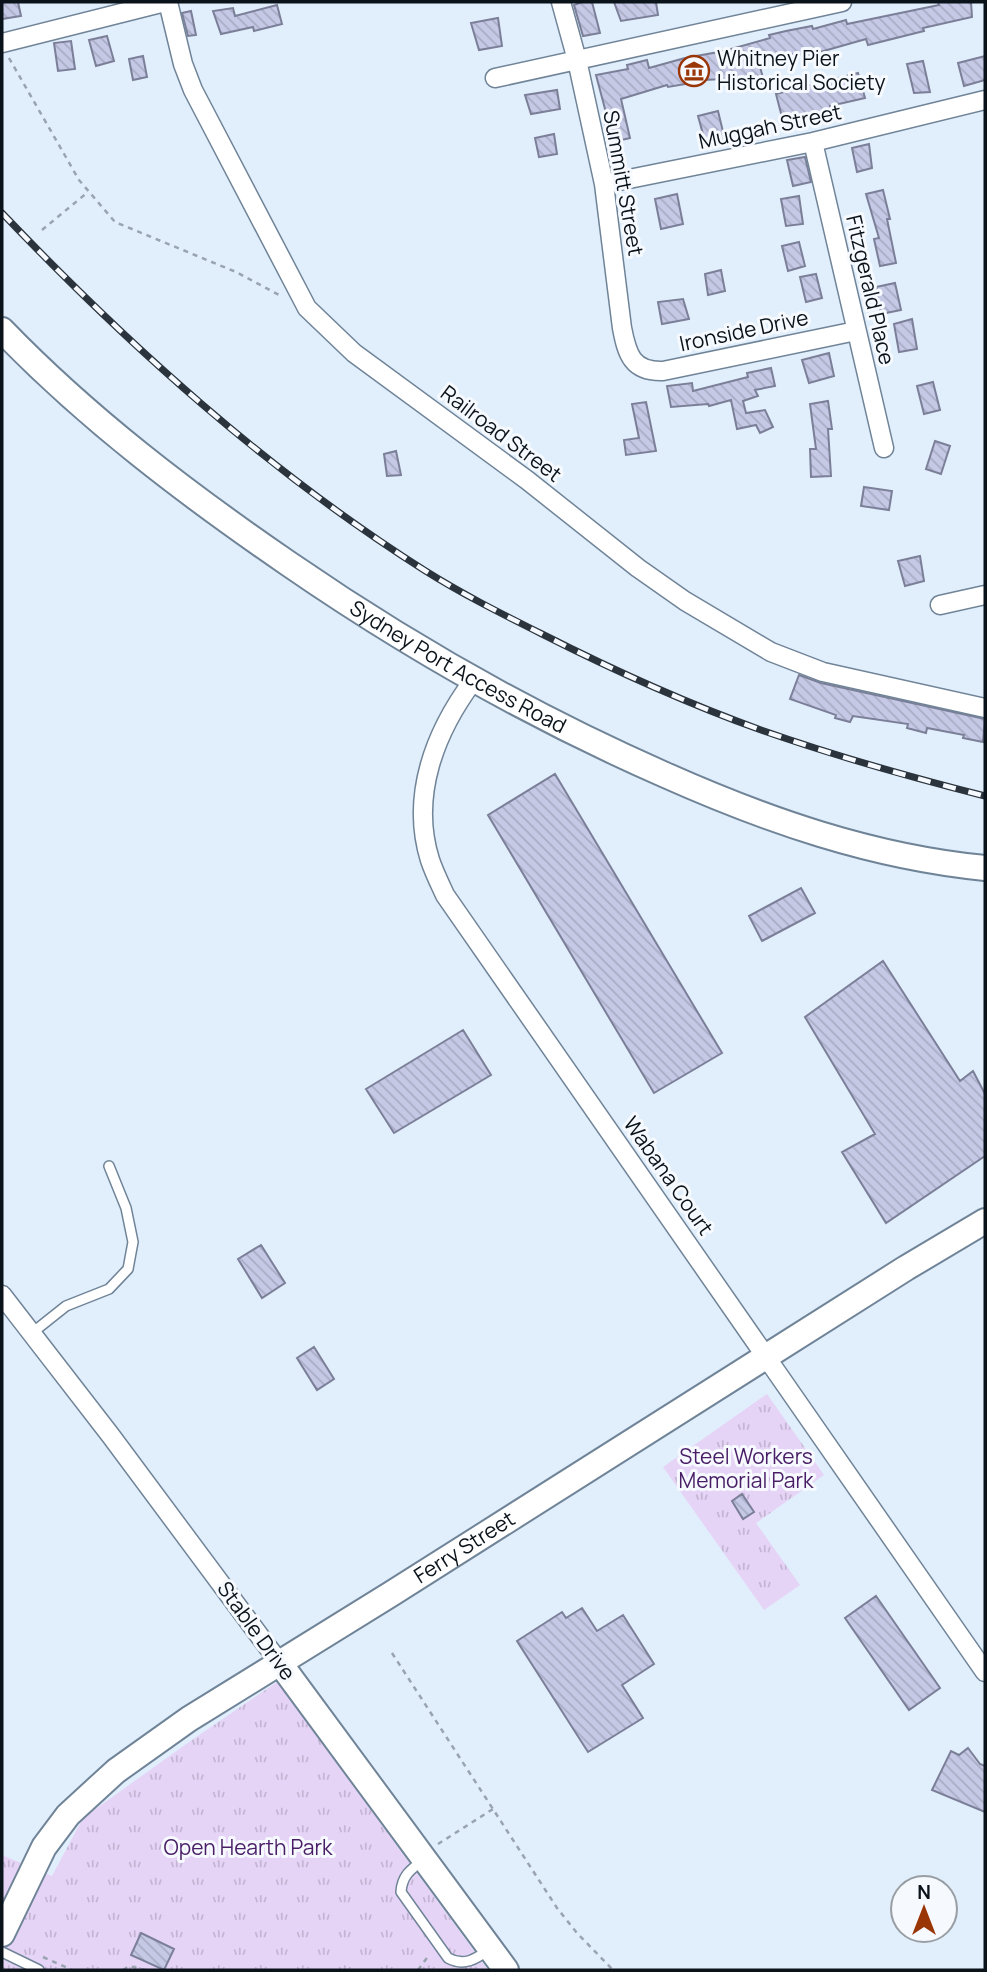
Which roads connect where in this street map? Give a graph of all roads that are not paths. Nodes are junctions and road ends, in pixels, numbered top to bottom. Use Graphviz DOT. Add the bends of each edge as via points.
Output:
graph roads {
  1 [pos="167,2"];
  2 [pos="561,2"];
  3 [pos="842,2"];
  4 [pos="4,48"];
  5 [pos="577,60"];
  6 [pos="495,78"];
  7 [pos="985,100"];
  8 [pos="813,142"];
  9 [pos="604,184"];
  10 [pos="2,330"];
  11 [pos="856,331"];
  12 [pos="641,368"];
  13 [pos="884,448"];
  14 [pos="985,595"];
  15 [pos="940,605"];
  16 [pos="473,681"];
  17 [pos="985,708"];
  18 [pos="985,868"];
  19 [pos="109,1166"];
  20 [pos="985,1221"];
  21 [pos="2,1295"];
  22 [pos="32,1333"];
  23 [pos="767,1357"];
  24 [pos="279,1662"];
  25 [pos="985,1672"];
  26 [pos="422,1858"];
  27 [pos="2,1934"];
  28 [pos="490,1949"];
  29 [pos="2,1952"];
  30 [pos="39,1970"];
  31 [pos="506,1970"];
  1 -- 4 [label="street"];
  1 -- 17 [label="street, Railroad Street" via="193,90 307,308 354,353 638,568 771,653 823,672"];
  2 -- 5 [label="street, Summitt Street"];
  3 -- 5 [label="street"];
  5 -- 6 [label="street"];
  5 -- 9 [label="street, Summitt Street"];
  7 -- 8 [label="street, Muggah Street"];
  8 -- 9 [label="street, Muggah Street"];
  8 -- 11 [label="street, Fitzgerald Place"];
  9 -- 12 [label="street, Summitt Street" via="622,328 629,354"];
  10 -- 16 [label="street, Sydney Port Access Road" via="124,441 226,520 334,595"];
  11 -- 12 [label="street, Ironside Drive" via="663,371"];
  11 -- 13 [label="street, Fitzgerald Place"];
  14 -- 15 [label="street"];
  16 -- 18 [label="street, Sydney Port Access Road" via="565,730 769,818 897,855"];
  16 -- 23 [label="street, Wabana Court" via="433,749 422,807 430,860 445,895"];
  19 -- 22 [label="lane" via="126,1208 133,1242 128,1269 110,1289 65,1306"];
  20 -- 23 [label="street, Ferry Street"];
  21 -- 22 [label="street, Stable Drive"];
  22 -- 24 [label="street, Stable Drive"];
  23 -- 24 [label="street, Ferry Street"];
  23 -- 25 [label="street, Wabana Court"];
  24 -- 26 [label="street, Stable Drive"];
  24 -- 27 [label="street, Ferry Street" via="116,1771 68,1815 44,1847"];
  26 -- 28 [label="street, Stable Drive"];
  26 -- 28 [label="lane" via="408,1871 401,1892 448,1958 457,1963 475,1960"];
  28 -- 31 [label="street, Stable Drive"];
  29 -- 30 [label="lane"];
}
